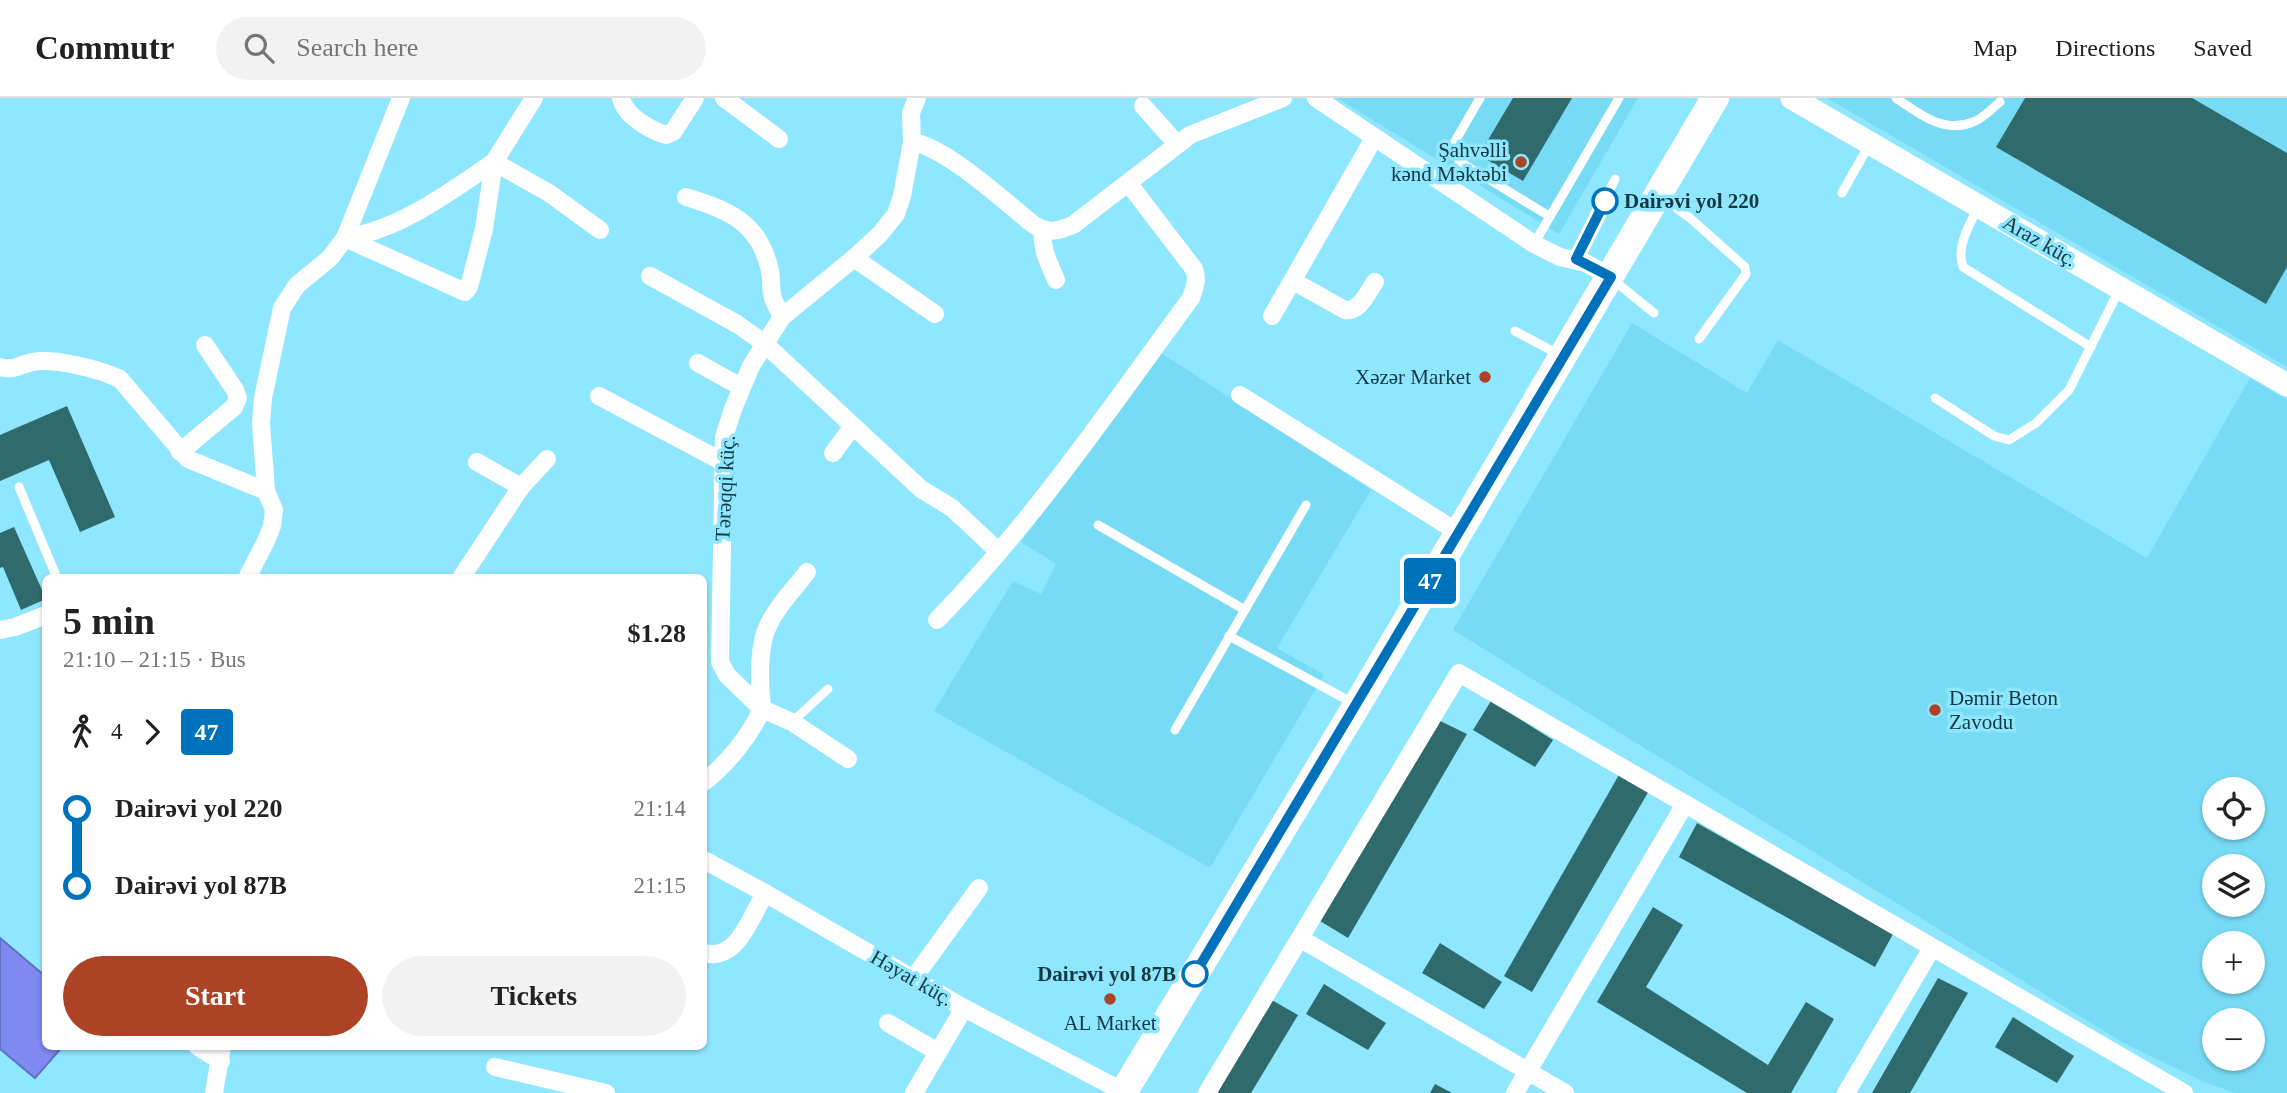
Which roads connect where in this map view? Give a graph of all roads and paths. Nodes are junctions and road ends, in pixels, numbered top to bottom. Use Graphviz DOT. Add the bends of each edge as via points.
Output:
graph roads {
  1 [pos="401,98"];
  2 [pos="534,98"];
  3 [pos="621,98"];
  4 [pos="695,98"];
  5 [pos="724,98"];
  6 [pos="918,98"];
  7 [pos="1283,98"];
  8 [pos="1316,98"];
  9 [pos="1479,98"];
  10 [pos="1619,98"];
  11 [pos="1715,98"];
  12 [pos="1792,98"];
  13 [pos="1896,98"];
  14 [pos="2000,102"];
  15 [pos="1143,106"];
  16 [pos="1374,138"];
  17 [pos="779,139"];
  18 [pos="912,142"];
  19 [pos="1871,142"];
  20 [pos="1177,144"];
  21 [pos="494,162"];
  22 [pos="1615,179"];
  23 [pos="1129,184"];
  24 [pos="1842,193"];
  25 [pos="1658,195"];
  26 [pos="686,197"];
  27 [pos="1978,205"];
  28 [pos="1549,216"];
  29 [pos="600,230"];
  30 [pos="1043,231"];
  31 [pos="345,238"];
  32 [pos="1534,244"];
  33 [pos="855,258"];
  34 [pos="1576,259"];
  35 [pos="650,276"];
  36 [pos="1611,277"];
  37 [pos="1056,280"];
  38 [pos="1293,281"];
  39 [pos="1375,282"];
  40 [pos="2121,287"];
  41 [pos="1654,313"];
  42 [pos="935,314"];
  43 [pos="1272,316"];
  44 [pos="782,317"];
  45 [pos="1515,331"];
  46 [pos="1699,339"];
  47 [pos="764,343"];
  48 [pos="205,345"];
  49 [pos="2091,347"];
  50 [pos="1563,357"];
  51 [pos="698,363"];
  52 [pos="0,367"];
  53 [pos="2287,385"];
  54 [pos="741,387"];
  55 [pos="1240,395"];
  56 [pos="599,396"];
  57 [pos="1935,398"];
  58 [pos="853,426"];
  59 [pos="180,452"];
  60 [pos="833,453"];
  61 [pos="547,459"];
  62 [pos="477,461"];
  63 [pos="723,462"];
  64 [pos="19,487"];
  65 [pos="520,487"];
  66 [pos="266,491"];
  67 [pos="1306,505"];
  68 [pos="1098,525"];
  69 [pos="1458,533"];
  70 [pos="999,552"];
  71 [pos="807,572"];
  72 [pos="55,574"];
  73 [pos="249,574"];
  74 [pos="464,574"];
  75 [pos="1245,610"];
  76 [pos="42,617"];
  77 [pos="937,620"];
  78 [pos="0,630"];
  79 [pos="1229,636"];
  80 [pos="712,660"];
  81 [pos="828,689"];
  82 [pos="1357,705"];
  83 [pos="762,709"];
  84 [pos="792,722"];
  85 [pos="1175,730"];
  86 [pos="848,759"];
  87 [pos="707,779"];
  88 [pos="1685,804"];
  89 [pos="707,862"];
  90 [pos="979,888"];
  91 [pos="765,893"];
  92 [pos="1301,939"];
  93 [pos="1932,948"];
  94 [pos="707,954"];
  95 [pos="913,979"];
  96 [pos="964,1008"];
  97 [pos="888,1023"];
  98 [pos="938,1052"];
  99 [pos="221,1054"];
  100 [pos="495,1067"];
  101 [pos="1528,1072"];
  102 [pos="2162,1088"];
  103 [pos="214,1093"];
  104 [pos="606,1093"];
  105 [pos="914,1093"];
  106 [pos="1124,1093"];
  107 [pos="1207,1093"];
  108 [pos="1515,1093"];
  109 [pos="1565,1093"];
  110 [pos="1846,1093"];
  111 [pos="2184,1093"];
  1 -- 31 [label="street"];
  2 -- 21 [label="street"];
  3 -- 4 [label="street" via="629,113 666,135 673,132"];
  5 -- 17 [label="street"];
  6 -- 18 [label="street, Tərəqqi küç." via="911,113"];
  7 -- 20 [label="street"];
  8 -- 16 [label="street"];
  9 -- 28 [label="lane" via="1454,143 1459,161"];
  10 -- 28 [label="lane"];
  11 -- 25 [label="main road"];
  12 -- 19 [label="street, Araz küç."];
  13 -- 14 [label="lane" via="1927,119 1952,127 1975,122"];
  15 -- 20 [label="street"];
  16 -- 32 [label="street"];
  16 -- 38 [label="street"];
  18 -- 30 [label="street" via="943,153"];
  18 -- 33 [label="street, Tərəqqi küç." via="896,214"];
  19 -- 24 [label="lane"];
  19 -- 27 [label="street, Araz küç."];
  20 -- 23 [label="street"];
  21 -- 29 [label="street" via="549,193"];
  21 -- 31 [label="street" via="390,227"];
  21 -- 31 [label="street" via="484,229 465,292"];
  22 -- 34 [label="lane"];
  23 -- 30 [label="street" via="1073,225"];
  23 -- 70 [label="street" via="1194,269 1191,298"];
  25 -- 36 [label="main road"];
  25 -- 46 [label="lane" via="1745,267 1746,274"];
  26 -- 44 [label="street" via="719,207 750,227 764,248 772,296"];
  27 -- 40 [label="street, Araz küç."];
  27 -- 49 [label="lane" via="1961,246 1963,267"];
  28 -- 32 [label="lane"];
  30 -- 37 [label="street" via="1044,253"];
  31 -- 66 [label="street" via="330,258 297,285 282,308 263,398"];
  32 -- 34 [label="street"];
  33 -- 42 [label="street"];
  33 -- 44 [label="street, Tərəqqi küç."];
  34 -- 36 [label="street"];
  35 -- 47 [label="street"];
  36 -- 41 [label="lane"];
  36 -- 50 [label="main road"];
  38 -- 39 [label="street" via="1351,311"];
  38 -- 43 [label="street"];
  40 -- 49 [label="lane"];
  40 -- 53 [label="street, Araz küç."];
  44 -- 47 [label="street, Tərəqqi küç."];
  45 -- 50 [label="lane"];
  47 -- 54 [label="street, Tərəqqi küç."];
  47 -- 58 [label="street"];
  48 -- 59 [label="street" via="238,398 234,407"];
  49 -- 57 [label="lane" via="2069,390 2036,423 2009,440 1994,436"];
  50 -- 69 [label="main road"];
  51 -- 54 [label="street"];
  52 -- 59 [label="street" via="11,370 32,362 54,362 108,373 120,379"];
  54 -- 63 [label="street, Tərəqqi küç." via="724,437"];
  55 -- 69 [label="street"];
  56 -- 63 [label="street"];
  58 -- 60 [label="street"];
  58 -- 70 [label="street"];
  59 -- 66 [label="street" via="197,464"];
  61 -- 65 [label="street"];
  62 -- 65 [label="street"];
  63 -- 80 [label="street, Tərəqqi küç."];
  64 -- 72 [label="lane"];
  65 -- 74 [label="street"];
  66 -- 73 [label="street" via="274,510 272,526"];
  67 -- 75 [label="lane"];
  68 -- 75 [label="lane"];
  69 -- 82 [label="main road"];
  70 -- 77 [label="street"];
  71 -- 83 [label="street" via="764,635"];
  75 -- 79 [label="lane"];
  76 -- 78 [label="street"];
  79 -- 82 [label="lane"];
  79 -- 85 [label="lane"];
  80 -- 83 [label="street, Tərəqqi küç."];
  81 -- 84 [label="lane"];
  82 -- 106 [label="main road"];
  83 -- 84 [label="street, Tərəqqi küç."];
  83 -- 87 [label="street" via="743,740"];
  84 -- 86 [label="street, Tərəqqi küç."];
  88 -- 92 [label="street" via="1460,673"];
  88 -- 93 [label="street"];
  88 -- 101 [label="street"];
  89 -- 91 [label="street, Həyat küç."];
  90 -- 95 [label="street"];
  91 -- 94 [label="street" via="736,944 725,953"];
  91 -- 95 [label="street, Həyat küç."];
  92 -- 101 [label="street"];
  92 -- 107 [label="street"];
  93 -- 102 [label="street"];
  93 -- 110 [label="street"];
  95 -- 96 [label="street, Həyat küç."];
  96 -- 98 [label="street"];
  96 -- 106 [label="street, Həyat küç."];
  97 -- 98 [label="street"];
  98 -- 105 [label="street"];
  99 -- 103 [label="street"];
  100 -- 104 [label="street"];
  101 -- 108 [label="street"];
  101 -- 109 [label="street"];
  102 -- 111 [label="street"];
}
